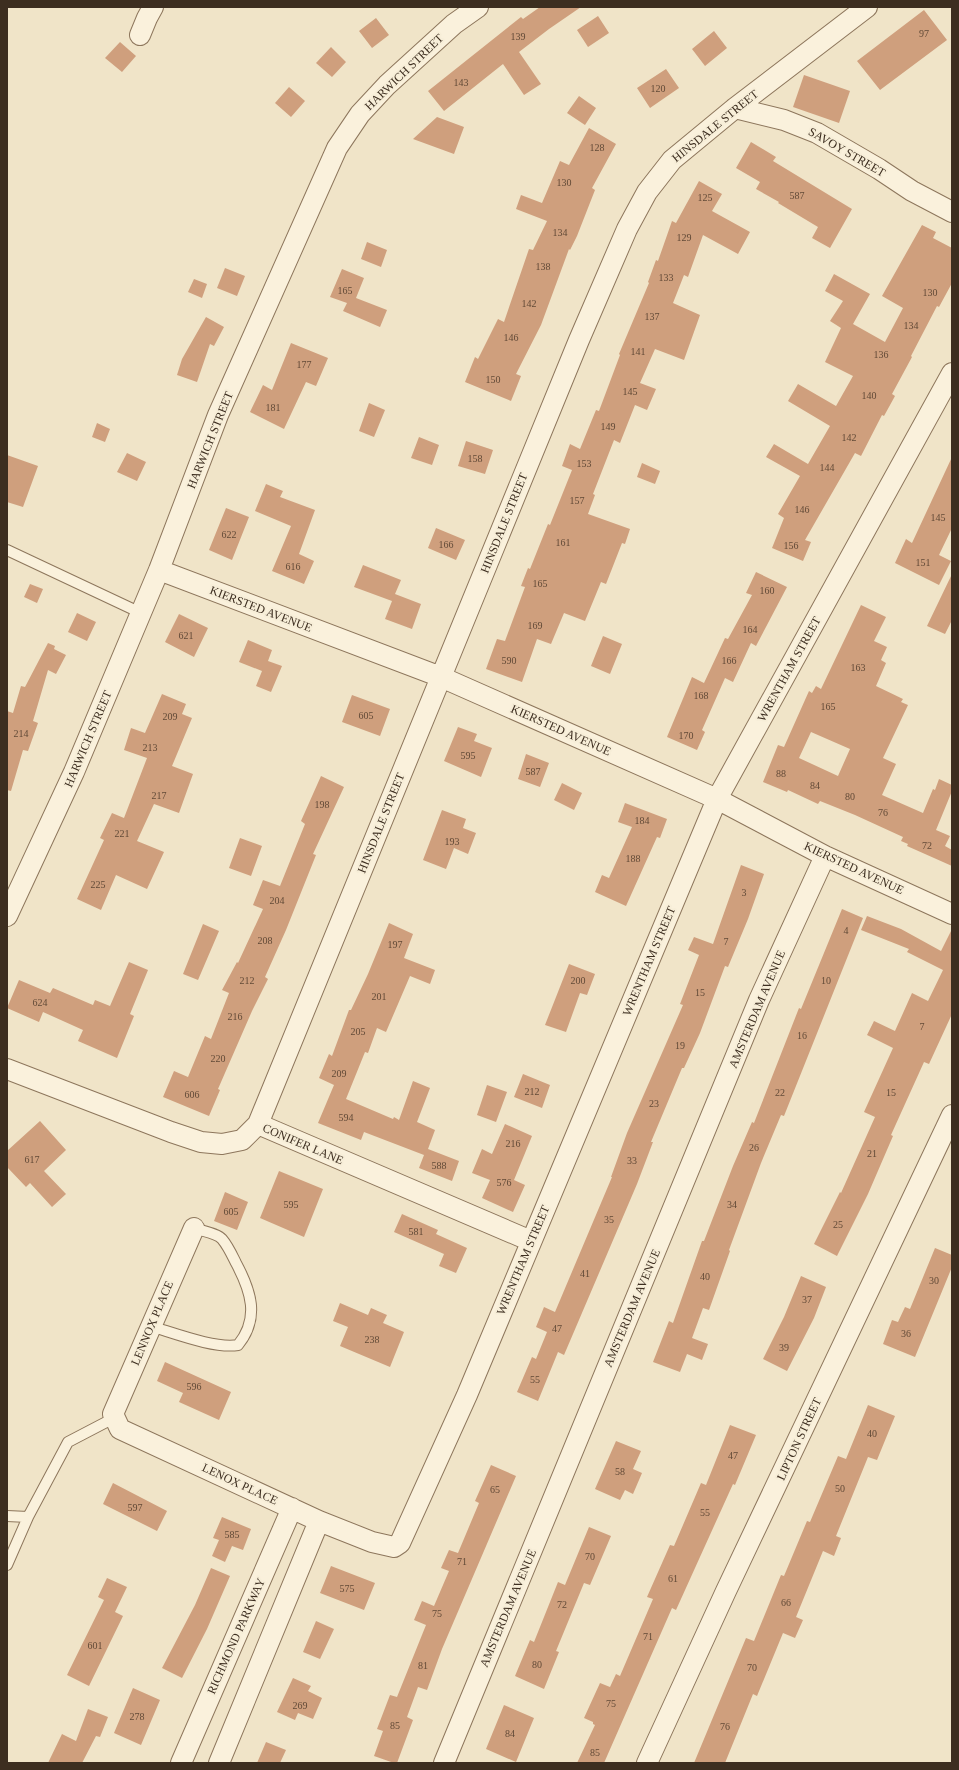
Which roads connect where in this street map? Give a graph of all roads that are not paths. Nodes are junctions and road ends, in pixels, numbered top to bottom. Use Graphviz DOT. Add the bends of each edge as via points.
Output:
graph roads {
  1 [pos="153,7"];
  2 [pos="478,7"];
  3 [pos="867,7"];
  4 [pos="140,35"];
  5 [pos="735,108"];
  6 [pos="952,212"];
  7 [pos="952,373"];
  8 [pos="7,550"];
  9 [pos="159,570"];
  10 [pos="142,613"];
  11 [pos="441,677"];
  12 [pos="717,799"];
  13 [pos="825,856"];
  14 [pos="952,914"];
  15 [pos="7,916"];
  16 [pos="7,1069"];
  17 [pos="952,1115"];
  18 [pos="258,1124"];
  19 [pos="194,1228"];
  20 [pos="531,1241"];
  21 [pos="150,1326"];
  22 [pos="114,1418"];
  23 [pos="292,1508"];
  24 [pos="7,1516"];
  25 [pos="28,1517"];
  26 [pos="319,1520"];
  27 [pos="372,1542"];
  28 [pos="7,1565"];
  29 [pos="181,1763"];
  30 [pos="219,1763"];
  31 [pos="444,1763"];
  32 [pos="647,1763"];
  1 -- 4 [label="street"];
  2 -- 9 [label="street, HARWICH STREET" via="454,24 387,85 360,114 337,148 218,415"];
  3 -- 5 [label="street, HINSDALE STREET"];
  5 -- 6 [label="street, SAVOY STREET" via="784,120 817,133 912,191"];
  5 -- 11 [label="street, HINSDALE STREET" via="672,160 647,192 627,229"];
  7 -- 12 [label="street, WRENTHAM STREET"];
  8 -- 10 [label="lane"];
  9 -- 10 [label="street, HARWICH STREET"];
  9 -- 11 [label="street, KIERSTED AVENUE"];
  10 -- 15 [label="street, HARWICH STREET" via="74,772"];
  11 -- 12 [label="street, KIERSTED AVENUE"];
  11 -- 18 [label="street, HINSDALE STREET"];
  12 -- 13 [label="street, KIERSTED AVENUE"];
  12 -- 20 [label="street, WRENTHAM STREET"];
  13 -- 14 [label="street, KIERSTED AVENUE"];
  13 -- 31 [label="street, AMSTERDAM AVENUE" via="760,1000"];
  16 -- 18 [label="street, CONIFER LANE" via="200,1142 222,1144 242,1140"];
  17 -- 32 [label="street, LIPTON STREET"];
  18 -- 20 [label="street, CONIFER LANE"];
  19 -- 21 [label="street, LENNOX PLACE"];
  19 -- 21 [label="lane" via="221,1238 233,1257 246,1281 251,1301 250,1326 238,1346 230,1347"];
  20 -- 27 [label="street, WRENTHAM STREET" via="467,1395 400,1543 394,1546"];
  21 -- 22 [label="street, LENNOX PLACE"];
  22 -- 23 [label="street, LENOX PLACE" via="120,1429"];
  22 -- 25 [label="lane" via="68,1442"];
  23 -- 26 [label="street, LENOX PLACE"];
  23 -- 29 [label="street, RICHMOND PARKWAY"];
  24 -- 25 [label="lane"];
  25 -- 28 [label="lane"];
  26 -- 27 [label="street, LENOX PLACE"];
  26 -- 30 [label="street"];
}
